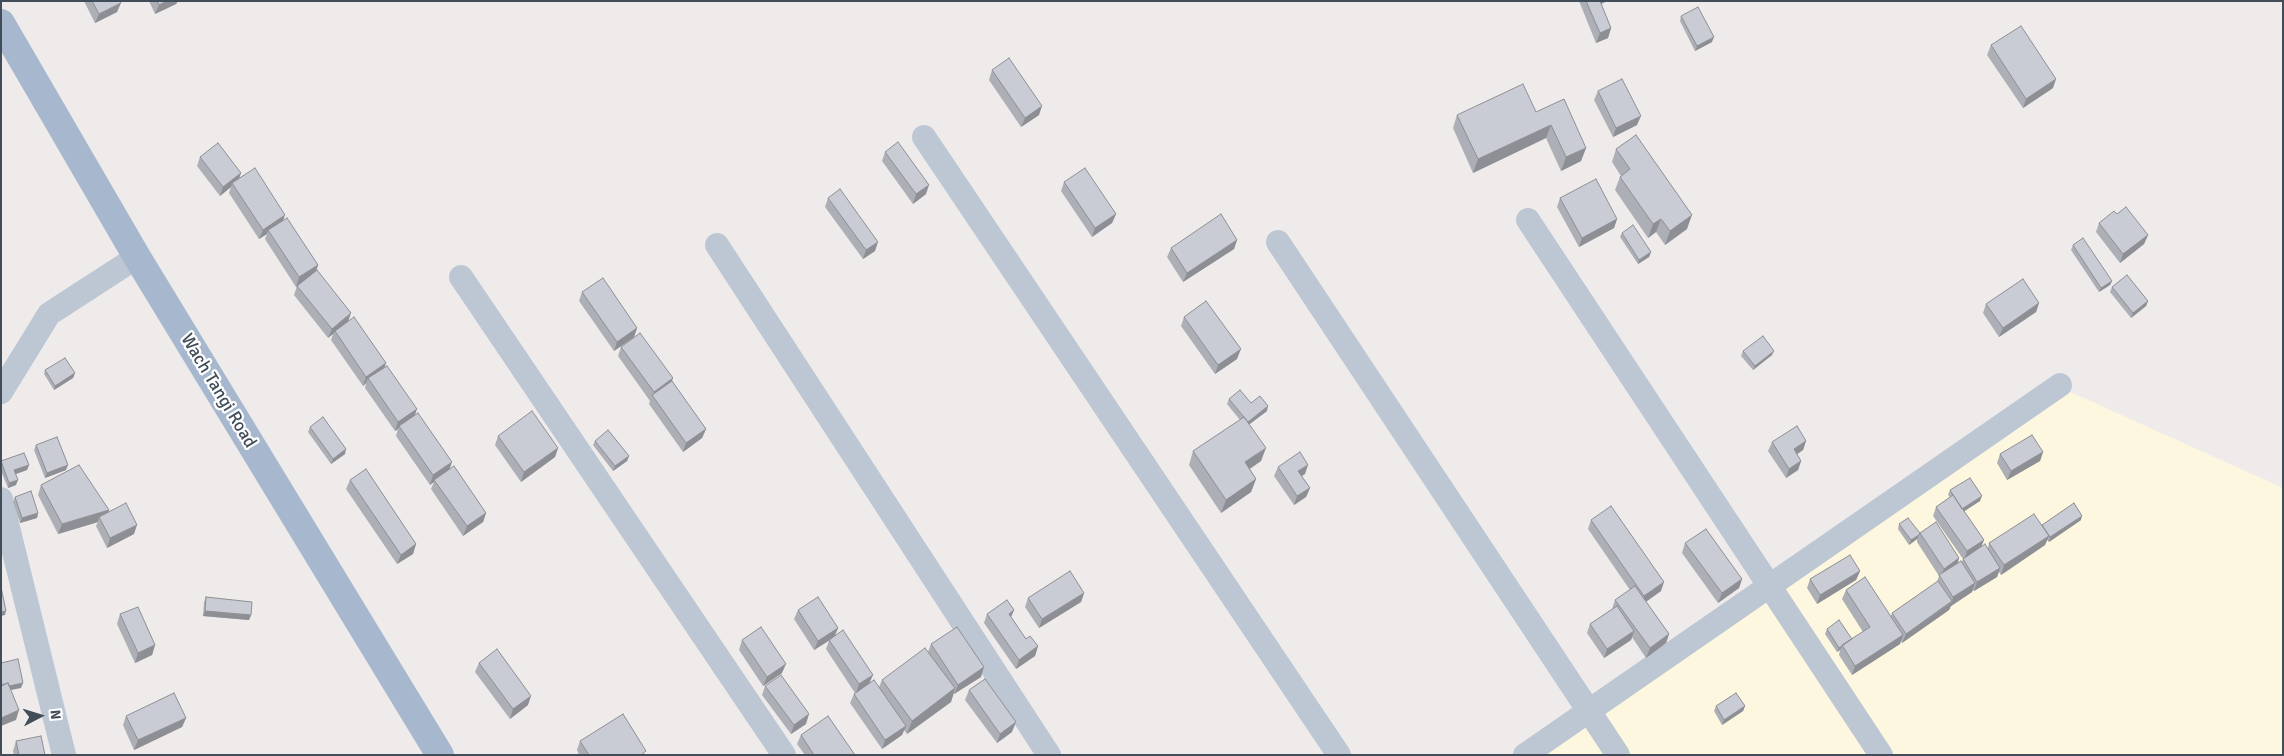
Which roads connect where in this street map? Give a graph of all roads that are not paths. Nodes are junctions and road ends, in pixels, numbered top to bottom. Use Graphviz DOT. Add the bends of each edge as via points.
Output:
graph roads {
  1 [pos="1,24"];
  2 [pos="9,55"];
  3 [pos="924,137"];
  4 [pos="1528,220"];
  5 [pos="1278,242"];
  6 [pos="717,246"];
  7 [pos="137,257"];
  8 [pos="461,277"];
  9 [pos="2060,386"];
  10 [pos="1,392"];
  11 [pos="1,499"];
  12 [pos="1770,586"];
  13 [pos="1589,711"];
  14 [pos="64,755"];
  15 [pos="440,755"];
  16 [pos="784,755"];
  17 [pos="1049,755"];
  18 [pos="1338,755"];
  19 [pos="1525,755"];
  20 [pos="1618,755"];
  21 [pos="1881,755"];
  1 -- 2 [label="main road, Wach Tangi Road"];
  2 -- 7 [label="main road, Wach Tangi Road"];
  3 -- 18 [label="street"];
  4 -- 12 [label="street"];
  5 -- 13 [label="street"];
  6 -- 17 [label="street"];
  7 -- 10 [label="street" via="49,314"];
  7 -- 15 [label="main road, Wach Tangi Road"];
  8 -- 16 [label="street"];
  9 -- 12 [label="street"];
  11 -- 14 [label="street"];
  12 -- 13 [label="street"];
  12 -- 21 [label="street"];
  13 -- 19 [label="street"];
  13 -- 20 [label="street"];
}
